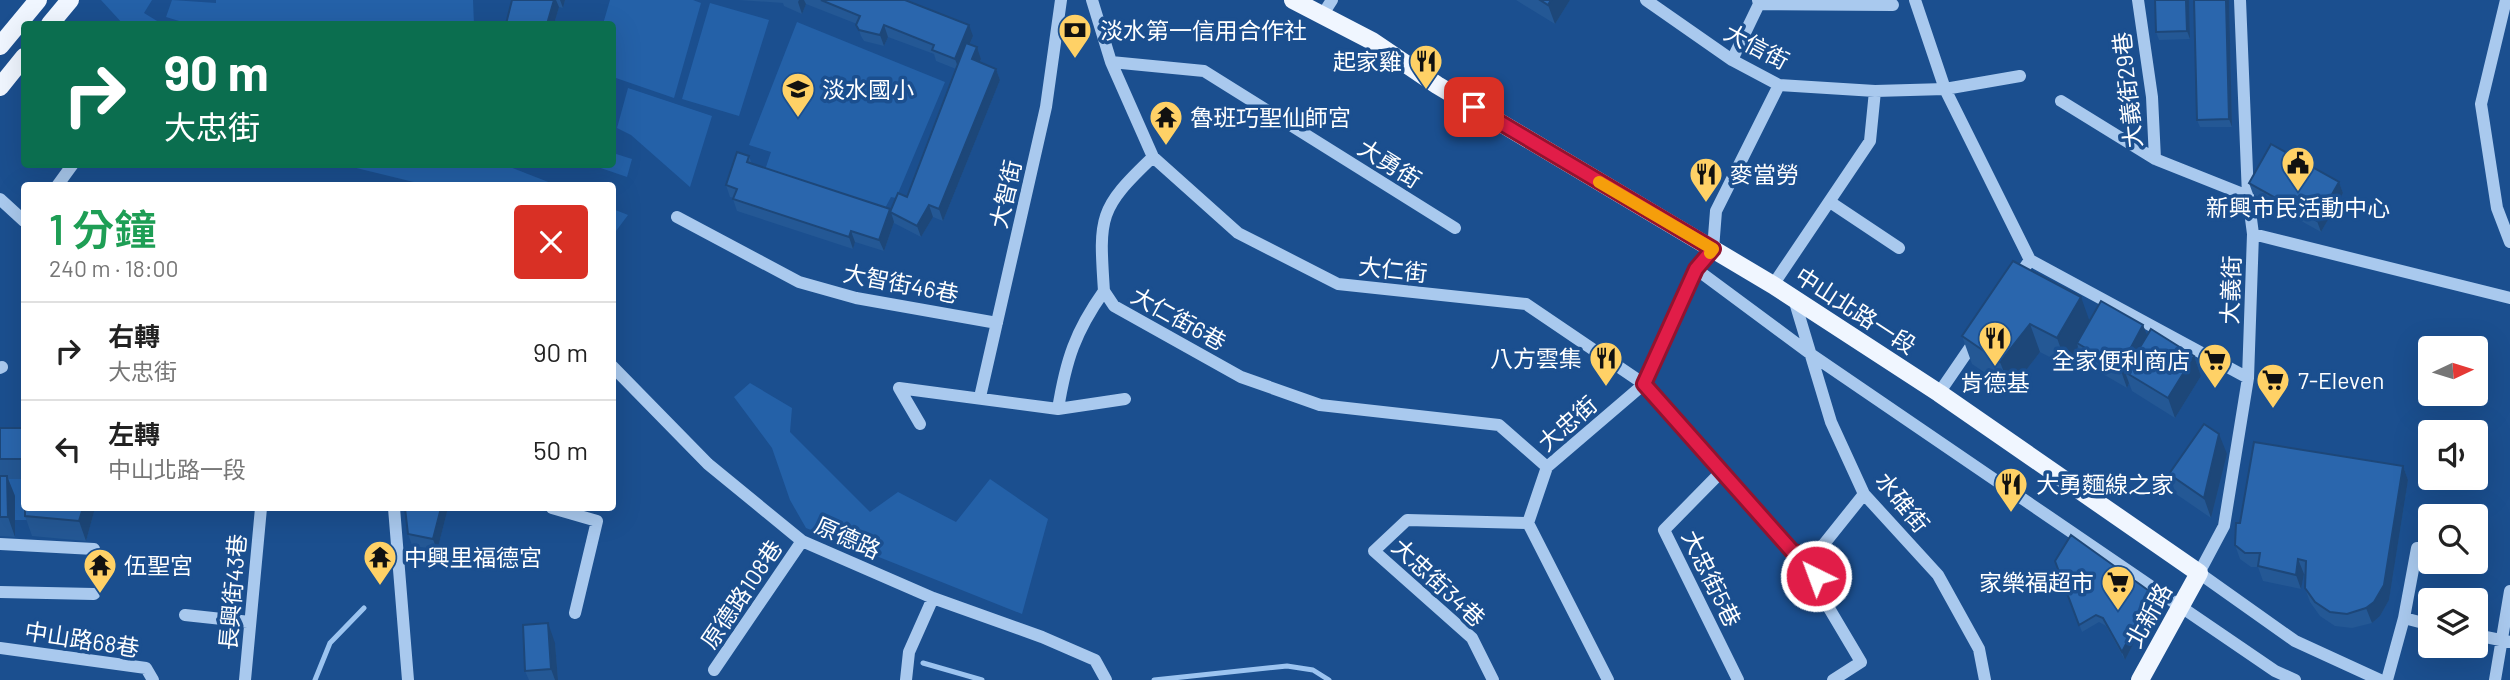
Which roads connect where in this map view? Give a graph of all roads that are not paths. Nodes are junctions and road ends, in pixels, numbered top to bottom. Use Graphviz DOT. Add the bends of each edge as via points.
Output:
graph roads {
  1 [pos="38,0"];
  2 [pos="69,0"];
  3 [pos="1061,0"];
  4 [pos="1092,0"];
  5 [pos="1293,0"];
  6 [pos="1646,0"];
  7 [pos="1914,0"];
  8 [pos="2138,0"];
  9 [pos="2240,0"];
  10 [pos="2506,0"];
  11 [pos="1758,2"];
  12 [pos="1894,5"];
  13 [pos="1328,7"];
  14 [pos="52,21"];
  15 [pos="0,46"];
  16 [pos="1732,60"];
  17 [pos="21,61"];
  18 [pos="1111,62"];
  19 [pos="2020,76"];
  20 [pos="1779,85"];
  21 [pos="0,88"];
  22 [pos="1945,89"];
  23 [pos="1875,92"];
  24 [pos="2061,101"];
  25 [pos="1153,157"];
  26 [pos="2155,159"];
  27 [pos="2248,196"];
  28 [pos="0,199"];
  29 [pos="1830,202"];
  30 [pos="21,217"];
  31 [pos="677,217"];
  32 [pos="1455,228"];
  33 [pos="2253,234"];
  34 [pos="2510,242"];
  35 [pos="1899,248"];
  36 [pos="1713,249"];
  37 [pos="2029,260"];
  38 [pos="1696,269"];
  39 [pos="1773,285"];
  40 [pos="1104,291"];
  41 [pos="2008,292"];
  42 [pos="2510,298"];
  43 [pos="1794,299"];
  44 [pos="997,323"];
  45 [pos="1986,324"];
  46 [pos="1812,355"];
  47 [pos="616,370"];
  48 [pos="2248,378"];
  49 [pos="1644,384"];
  50 [pos="1939,393"];
  51 [pos="980,397"];
  52 [pos="1125,399"];
  53 [pos="1058,409"];
  54 [pos="920,424"];
  55 [pos="1547,467"];
  56 [pos="1721,472"];
  57 [pos="1864,494"];
  58 [pos="261,511"];
  59 [pos="394,511"];
  60 [pos="562,511"];
  61 [pos="1528,523"];
  62 [pos="803,541"];
  63 [pos="0,544"];
  64 [pos="2417,548"];
  65 [pos="94,550"];
  66 [pos="1811,559"];
  67 [pos="2199,573"];
  68 [pos="0,592"];
  69 [pos="2510,592"];
  70 [pos="94,594"];
  71 [pos="933,598"];
  72 [pos="2180,606"];
  73 [pos="575,613"];
  74 [pos="185,615"];
  75 [pos="2404,618"];
  76 [pos="250,621"];
  77 [pos="2418,622"];
  78 [pos="2488,638"];
  79 [pos="2506,642"];
  80 [pos="0,648"];
  81 [pos="714,670"];
  82 [pos="153,680"];
  83 [pos="245,680"];
  84 [pos="408,680"];
  85 [pos="906,680"];
  86 [pos="1107,680"];
  87 [pos="1493,680"];
  88 [pos="1608,680"];
  89 [pos="1738,680"];
  90 [pos="1833,680"];
  91 [pos="1985,680"];
  92 [pos="2140,680"];
  93 [pos="2295,680"];
  94 [pos="2380,680"];
  95 [pos="2387,680"];
  96 [pos="2495,680"];
  1 -- 15 [label="main road"];
  2 -- 14 [label="main road"];
  3 -- 44 [label="street, 大智街" via="1046,107"];
  4 -- 18 [label="street, 大仁街"];
  5 -- 13 [label="main road, 中山北路一段"];
  6 -- 16 [label="street, 大信街"];
  7 -- 22 [label="street"];
  8 -- 26 [label="street, 大義街29巷" via="2152,97"];
  9 -- 27 [label="street, 大義街"];
  10 -- 34 [label="street" via="2480,104 2497,208"];
  11 -- 12 [label="street"];
  11 -- 16 [label="street"];
  13 -- 36 [label="main road, 中山北路一段"];
  16 -- 20 [label="street, 大信街"];
  17 -- 21 [label="main road"];
  18 -- 25 [label="street, 大仁街"];
  18 -- 32 [label="street, 大勇街" via="1204,71"];
  19 -- 22 [label="street, 大信街"];
  20 -- 23 [label="street, 大信街"];
  20 -- 36 [label="street" via="1716,211"];
  22 -- 23 [label="street, 大信街"];
  22 -- 37 [label="street"];
  23 -- 29 [label="street" via="1870,141"];
  24 -- 26 [label="street"];
  25 -- 40 [label="street" via="1121,187 1106,209"];
  25 -- 49 [label="street, 大仁街" via="1238,233 1338,284 1526,304"];
  26 -- 27 [label="street, 大義街29巷"];
  27 -- 33 [label="street, 大義街"];
  28 -- 30 [label="street"];
  29 -- 35 [label="street"];
  29 -- 39 [label="street"];
  31 -- 44 [label="street, 大智街46巷" via="799,282 856,298"];
  33 -- 42 [label="street"];
  33 -- 48 [label="street, 大義街"];
  36 -- 38 [label="street, 大忠街"];
  36 -- 39 [label="main road, 中山北路一段"];
  37 -- 41 [label="street"];
  37 -- 48 [label="street"];
  38 -- 46 [label="street"];
  38 -- 49 [label="street, 大忠街"];
  39 -- 43 [label="main road, 中山北路一段"];
  40 -- 53 [label="street, 大仁街6巷" via="1081,325 1064,372"];
  40 -- 55 [label="street, 大仁街6巷" via="1114,306 1241,377 1320,405 1499,425"];
  43 -- 46 [label="street, 水碓街"];
  43 -- 50 [label="main road, 中山北路一段"];
  44 -- 51 [label="street, 大智街"];
  45 -- 50 [label="street"];
  46 -- 57 [label="street, 水碓街" via="1831,422"];
  46 -- 72 [label="street"];
  47 -- 62 [label="street, 原德路" via="708,464"];
  48 -- 67 [label="street, 大義街" via="2224,526"];
  49 -- 55 [label="street, 大忠街"];
  49 -- 56 [label="street"];
  50 -- 67 [label="main road, 中山北路一段"];
  51 -- 53 [label="street"];
  51 -- 54 [label="street" via="900,388"];
  52 -- 53 [label="street"];
  55 -- 61 [label="street, 大忠街"];
  56 -- 66 [label="street" via="1792,551"];
  56 -- 89 [label="street, 大忠街5巷" via="1664,530"];
  57 -- 66 [label="street"];
  57 -- 91 [label="street, 水碓街" via="1938,575 1979,649"];
  58 -- 76 [label="street, 長興街43巷"];
  59 -- 84 [label="street"];
  60 -- 73 [label="street" via="597,521"];
  61 -- 87 [label="street, 大忠街34巷" via="1407,520 1374,551 1472,639"];
  61 -- 88 [label="street"];
  62 -- 71 [label="street, 原德路"];
  62 -- 81 [label="street, 原德路108巷"];
  63 -- 65 [label="street"];
  64 -- 75 [label="street"];
  66 -- 90 [label="street" via="1820,593 1861,662"];
  67 -- 72 [label="main road, 北新路"];
  67 -- 94 [label="street, 中山北路一段" via="2295,641"];
  68 -- 70 [label="street"];
  69 -- 79 [label="street"];
  71 -- 85 [label="street" via="909,652"];
  71 -- 86 [label="street, 原德路" via="1096,660"];
  72 -- 92 [label="main road, 北新路"];
  72 -- 93 [label="street"];
  74 -- 76 [label="street"];
  75 -- 77 [label="street"];
  75 -- 95 [label="street"];
  76 -- 83 [label="street, 長興街43巷"];
  78 -- 79 [label="street"];
  79 -- 96 [label="street"];
  80 -- 82 [label="street, 中山路68巷" via="146,668"];
}
